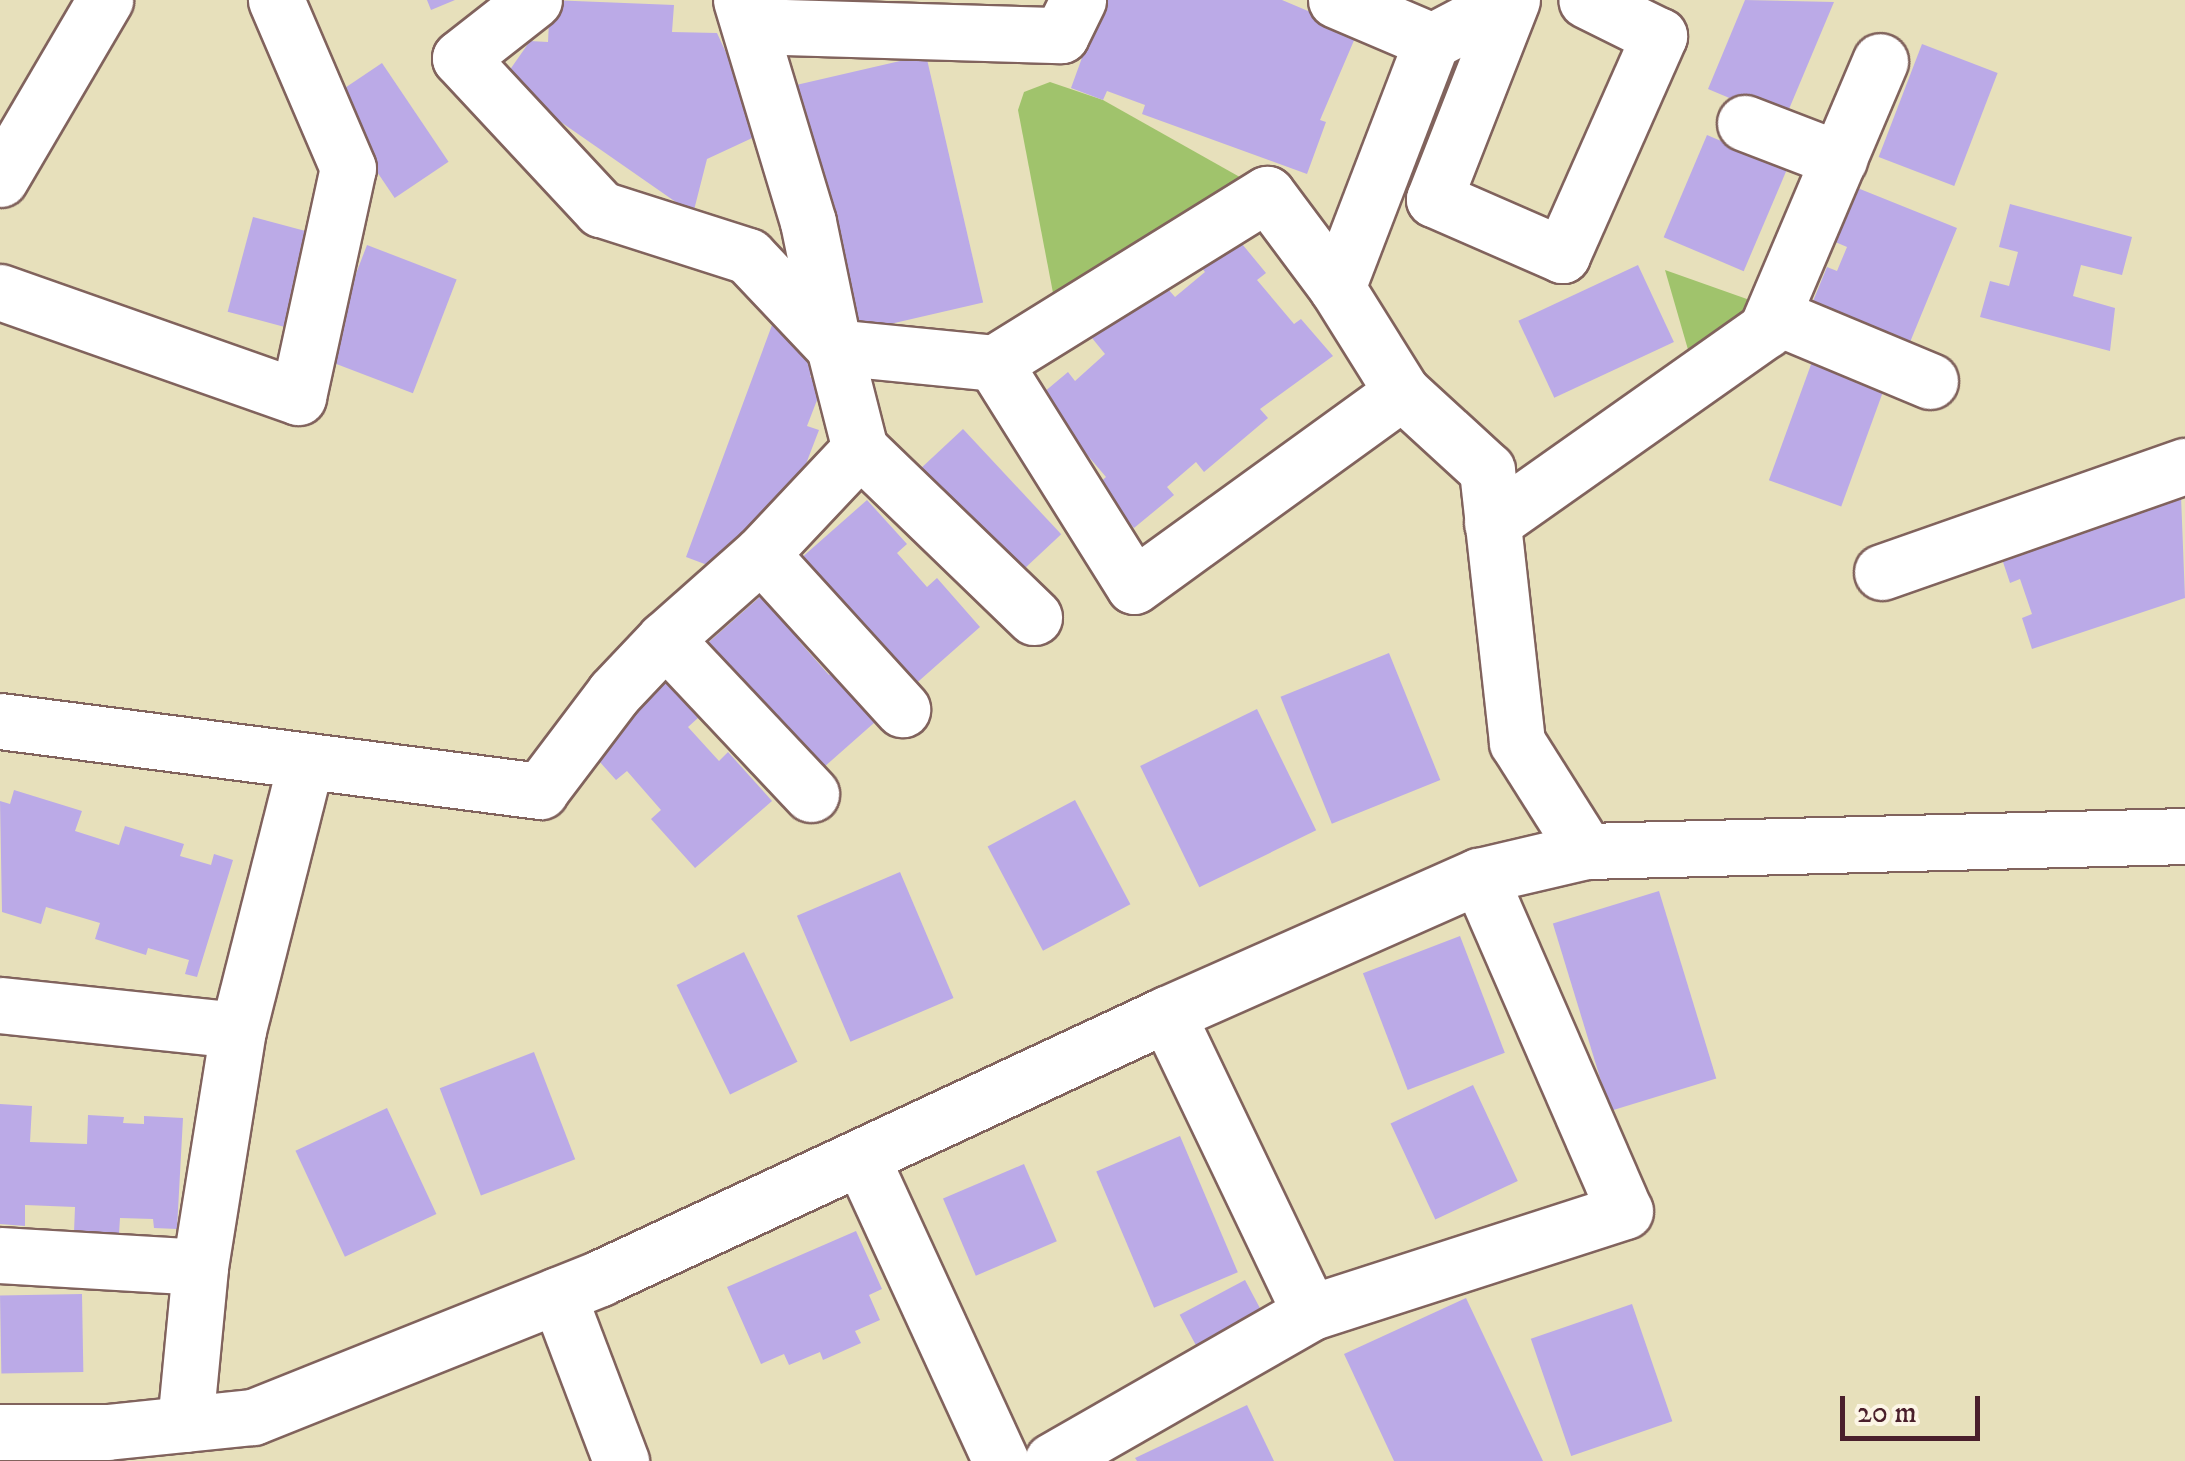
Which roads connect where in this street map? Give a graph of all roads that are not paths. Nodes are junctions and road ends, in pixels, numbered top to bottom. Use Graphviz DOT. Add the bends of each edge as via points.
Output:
graph roads {
  1 [pos="105,0"];
  2 [pos="276,0"];
  3 [pos="534,0"];
  4 [pos="1078,0"];
  5 [pos="1336,0"];
  6 [pos="1511,0"];
  7 [pos="1586,0"];
  8 [pos="746,13"];
  9 [pos="1432,41"];
  10 [pos="1880,61"];
  11 [pos="1746,123"];
  12 [pos="1839,159"];
  13 [pos="0,180"];
  14 [pos="1337,288"];
  15 [pos="0,292"];
  16 [pos="1774,316"];
  17 [pos="834,347"];
  18 [pos="994,363"];
  19 [pos="1930,381"];
  20 [pos="1402,392"];
  21 [pos="860,449"];
  22 [pos="2185,466"];
  23 [pos="1492,523"];
  24 [pos="761,554"];
  25 [pos="1882,572"];
  26 [pos="1034,617"];
  27 [pos="665,639"];
  28 [pos="902,709"];
  29 [pos="0,720"];
  30 [pos="306,762"];
  31 [pos="811,794"];
  32 [pos="2185,836"];
  33 [pos="1586,851"];
  34 [pos="1479,876"];
  35 [pos="0,1005"];
  36 [pos="1166,1014"];
  37 [pos="238,1030"];
  38 [pos="861,1157"];
  39 [pos="0,1256"];
  40 [pos="200,1267"];
  41 [pos="558,1295"];
  42 [pos="1310,1314"];
  43 [pos="185,1424"];
  44 [pos="0,1432"];
  45 [pos="621,1461"];
  46 [pos="1002,1461"];
  47 [pos="1052,1461"];
  1 -- 13 [label="street"];
  2 -- 15 [label="street" via="348,168 298,396"];
  3 -- 17 [label="street" via="460,58 602,210 748,256"];
  4 -- 8 [label="street" via="1061,35"];
  5 -- 9 [label="street"];
  6 -- 7 [label="street" via="1434,199 1562,256 1658,36"];
  6 -- 9 [label="street"];
  8 -- 17 [label="street" via="808,222"];
  9 -- 14 [label="street"];
  10 -- 12 [label="street"];
  11 -- 12 [label="street"];
  12 -- 16 [label="street"];
  14 -- 18 [label="street" via="1267,194"];
  14 -- 20 [label="street"];
  16 -- 19 [label="street"];
  16 -- 23 [label="street" via="1766,330"];
  17 -- 18 [label="street"];
  17 -- 21 [label="street"];
  18 -- 20 [label="street" via="1134,586"];
  20 -- 23 [label="street" via="1486,470"];
  21 -- 24 [label="street"];
  21 -- 26 [label="street"];
  22 -- 25 [label="street"];
  23 -- 33 [label="street" via="1517,742"];
  24 -- 27 [label="street"];
  24 -- 28 [label="street"];
  27 -- 30 [label="street" via="614,693 540,791"];
  27 -- 31 [label="street"];
  29 -- 30 [label="street"];
  30 -- 37 [label="street"];
  32 -- 33 [label="street"];
  33 -- 34 [label="street"];
  34 -- 36 [label="street"];
  34 -- 42 [label="street" via="1625,1211"];
  35 -- 37 [label="street"];
  36 -- 38 [label="street"];
  36 -- 42 [label="street"];
  37 -- 40 [label="street"];
  38 -- 41 [label="street"];
  38 -- 46 [label="street"];
  39 -- 40 [label="street"];
  40 -- 43 [label="street"];
  41 -- 43 [label="street" via="252,1417"];
  41 -- 45 [label="street"];
  42 -- 47 [label="street"];
  43 -- 44 [label="street"];
}
